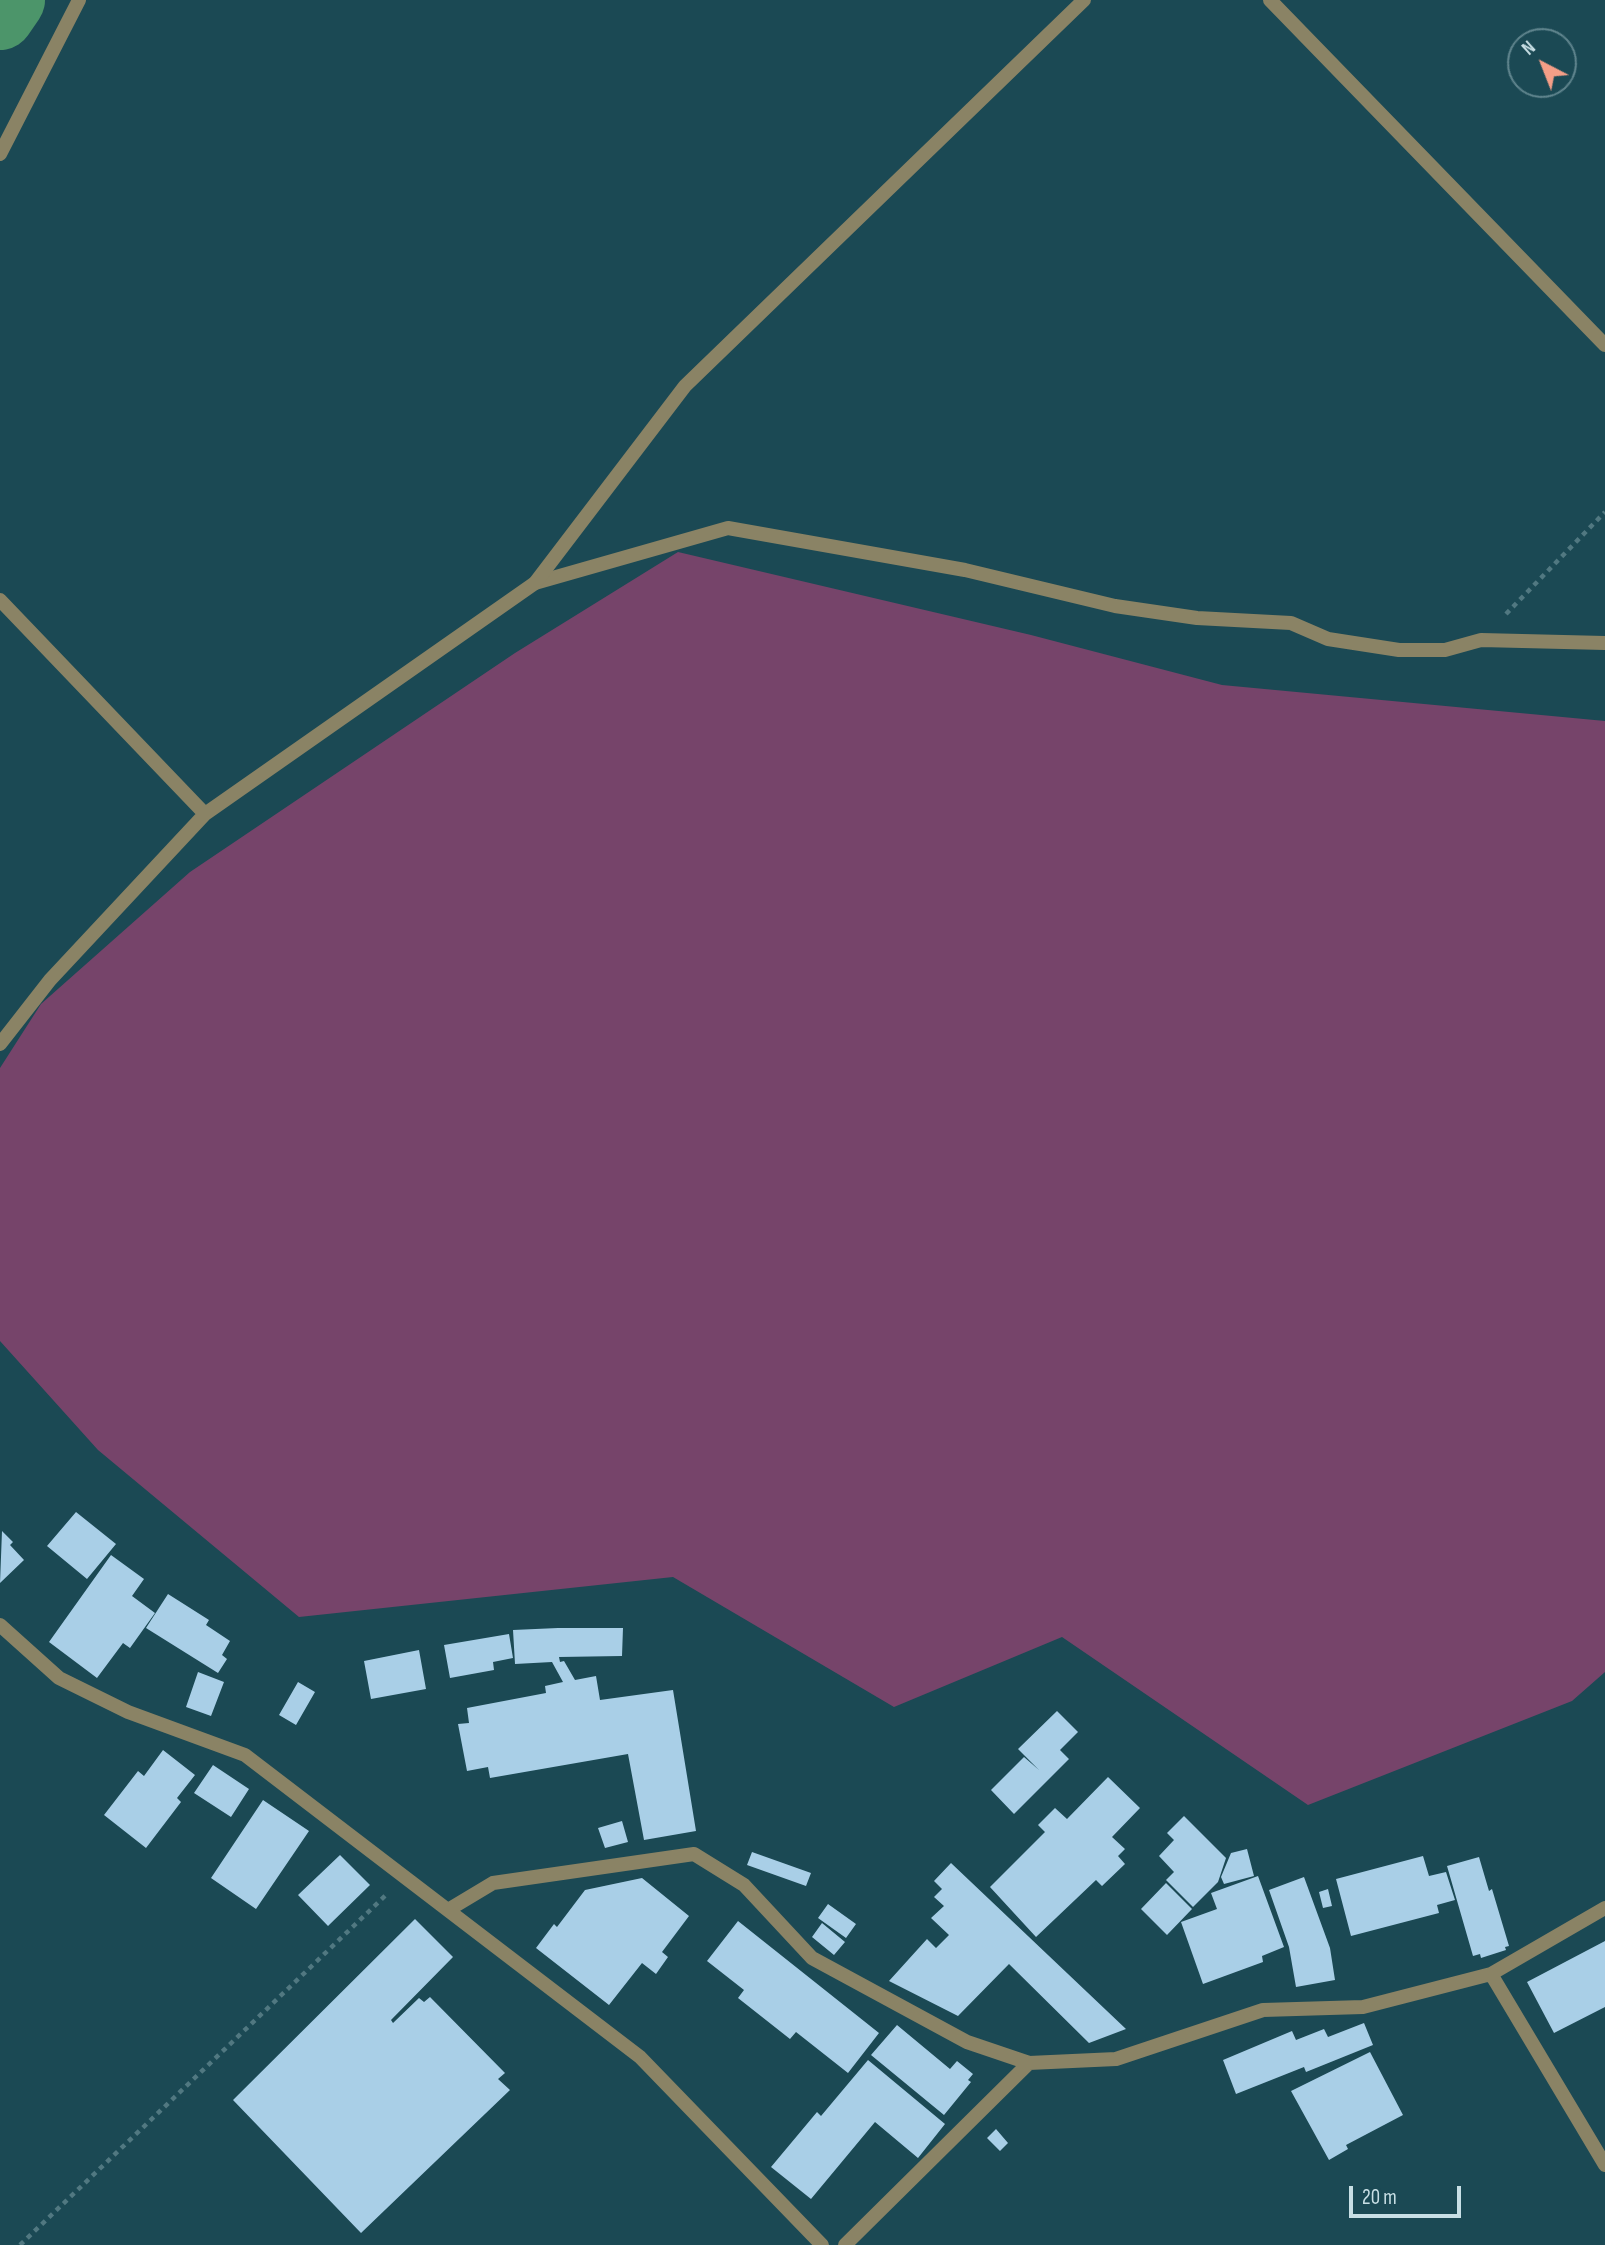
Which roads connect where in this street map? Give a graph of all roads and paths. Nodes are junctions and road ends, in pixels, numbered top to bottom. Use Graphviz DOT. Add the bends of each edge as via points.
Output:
graph roads {
  1 [pos="79,0"];
  2 [pos="1084,0"];
  3 [pos="1270,0"];
  4 [pos="0,154"];
  5 [pos="1605,345"];
  6 [pos="1605,512"];
  7 [pos="535,583"];
  8 [pos="0,600"];
  9 [pos="1481,640"];
  10 [pos="1605,643"];
  11 [pos="205,814"];
  12 [pos="0,1044"];
  13 [pos="0,1625"];
  14 [pos="405,1877"];
  15 [pos="1605,1908"];
  16 [pos="448,1910"];
  17 [pos="1491,1974"];
  18 [pos="1029,2063"];
  19 [pos="1605,2165"];
  20 [pos="20,2245"];
  21 [pos="822,2245"];
  22 [pos="845,2245"];
  1 -- 4 [label="street"];
  2 -- 7 [label="street" via="685,386"];
  3 -- 5 [label="street"];
  6 -- 9 [label="path"];
  7 -- 9 [label="street" via="728,528 965,570 1115,606 1197,618 1292,623 1328,639 1399,650 1445,650"];
  7 -- 11 [label="street"];
  8 -- 11 [label="street"];
  9 -- 10 [label="street"];
  11 -- 12 [label="street" via="50,980"];
  13 -- 14 [label="street" via="59,1678 128,1712 245,1755"];
  14 -- 16 [label="street"];
  14 -- 20 [label="path"];
  15 -- 17 [label="street"];
  16 -- 18 [label="street" via="493,1883 694,1854 744,1885 812,1958 967,2042"];
  16 -- 21 [label="street" via="640,2057"];
  17 -- 18 [label="street" via="1363,2007 1262,2010 1115,2059"];
  17 -- 19 [label="street"];
  18 -- 22 [label="street"];
}
